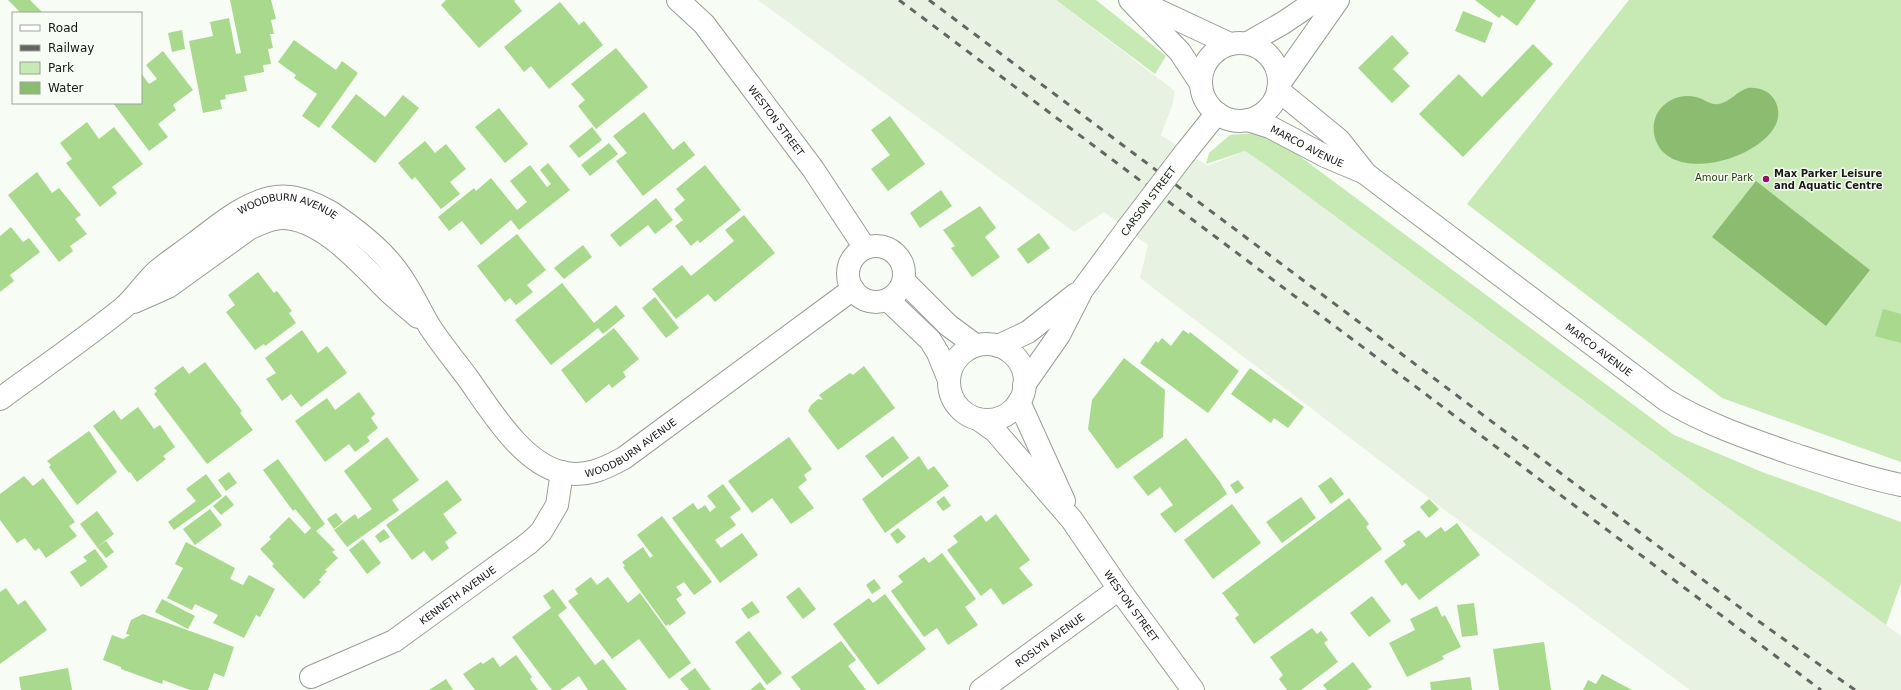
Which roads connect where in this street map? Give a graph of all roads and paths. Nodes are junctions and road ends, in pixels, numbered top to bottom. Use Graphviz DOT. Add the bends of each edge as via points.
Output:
graph roads {
  1 [pos="678,0"];
  2 [pos="1130,0"];
  3 [pos="1135,0"];
  4 [pos="1317,0"];
  5 [pos="1338,0"];
  6 [pos="1239,44"];
  7 [pos="1201,84"];
  8 [pos="1279,87"];
  9 [pos="1217,114"];
  10 [pos="1248,120"];
  11 [pos="1366,174"];
  12 [pos="865,248"];
  13 [pos="904,280"];
  14 [pos="853,290"];
  15 [pos="1082,290"];
  16 [pos="888,300"];
  17 [pos="975,345"];
  18 [pos="998,346"];
  19 [pos="948,380"];
  20 [pos="1022,394"];
  21 [pos="0,399"];
  22 [pos="978,419"];
  23 [pos="562,472"];
  24 [pos="1858,476"];
  25 [pos="1901,485"];
  26 [pos="1901,499"];
  27 [pos="1072,520"];
  28 [pos="1119,588"];
  29 [pos="311,677"];
  30 [pos="981,690"];
  31 [pos="1193,690"];
  1 -- 12 [label="street, WESTON STREET" via="704,24 813,169"];
  2 -- 7 [label="street" via="1180,52"];
  3 -- 6 [label="street"];
  4 -- 6 [label="street" via="1283,23"];
  5 -- 8 [label="street"];
  6 -- 7 [label="street" via="1214,53 1203,68"];
  6 -- 8 [label="street" via="1257,46 1271,57 1278,70"];
  7 -- 9 [label="street" via="1206,100"];
  8 -- 10 [label="street" via="1269,108 1263,114"];
  8 -- 11 [label="street, MARCO AVENUE" via="1338,140"];
  9 -- 10 [label="street" via="1232,120"];
  9 -- 15 [label="street, CARSON STREET, bridge"];
  10 -- 11 [label="street, MARCO AVENUE" via="1270,127"];
  11 -- 24 [label="street, MARCO AVENUE" via="1666,400 1738,436"];
  12 -- 13 [label="street" via="880,247 894,252 904,270"];
  12 -- 14 [label="street" via="856,254 848,271"];
  13 -- 16 [label="street" via="899,290"];
  13 -- 17 [label="street" via="948,325"];
  14 -- 16 [label="street" via="869,301"];
  14 -- 23 [label="street, WOODBURN AVENUE" via="624,458 604,469 584,474"];
  15 -- 18 [label="street, CARSON STREET" via="1028,332"];
  15 -- 20 [label="street, CARSON STREET" via="1059,335"];
  16 -- 19 [label="street" via="934,345"];
  17 -- 18 [label="street"];
  17 -- 19 [label="street" via="957,358"];
  18 -- 20 [label="street" via="1010,352 1024,372"];
  19 -- 22 [label="street" via="950,393 956,405 966,414"];
  20 -- 22 [label="street" via="1011,411 1001,417 990,420"];
  20 -- 27 [label="street, WESTON STREET" via="1032,434"];
  21 -- 23 [label="street, WOODBURN AVENUE" via="125,307 168,287 250,228 281,218 299,221 336,242 431,328 501,425 518,444 538,460"];
  22 -- 27 [label="street, WESTON STREET" via="995,431"];
  23 -- 29 [label="street, KENNETH AVENUE" via="557,505 541,532 529,543 394,641"];
  24 -- 25 [label="street, MARCO AVENUE"];
  24 -- 26 [label="street, MARCO AVENUE"];
  27 -- 28 [label="street, WESTON STREET"];
  28 -- 30 [label="street, ROSLYN AVENUE"];
  28 -- 31 [label="street, WESTON STREET"];
}
